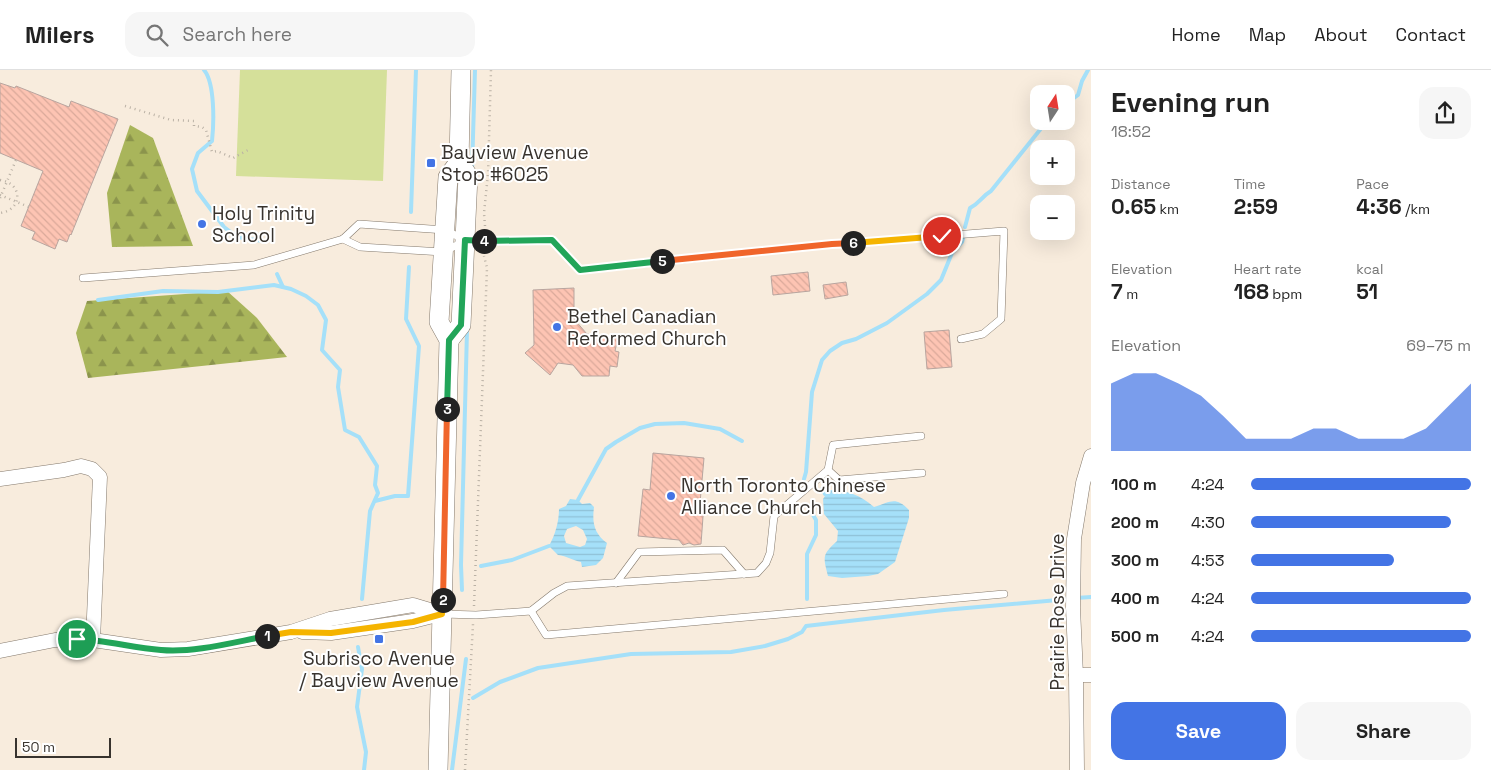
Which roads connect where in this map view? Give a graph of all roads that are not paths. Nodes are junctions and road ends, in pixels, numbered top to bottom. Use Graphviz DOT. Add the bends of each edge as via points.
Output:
graph roads {
  1 [pos="461,70"];
  2 [pos="459,162"];
  3 [pos="445,230"];
  4 [pos="343,239"];
  5 [pos="465,240"];
  6 [pos="443,252"];
  7 [pos="83,278"];
  8 [pos="449,340"];
  9 [pos="961,340"];
  10 [pos="922,436"];
  11 [pos="1091,456"];
  12 [pos="828,470"];
  13 [pos="922,473"];
  14 [pos="0,478"];
  15 [pos="744,574"];
  16 [pos="616,582"];
  17 [pos="1004,594"];
  18 [pos="530,611"];
  19 [pos="442,614"];
  20 [pos="93,640"];
  21 [pos="0,651"];
  22 [pos="1091,674"];
  23 [pos="1076,675"];
  24 [pos="438,770"];
  25 [pos="1077,770"];
  1 -- 2 [label="main road"];
  2 -- 3 [label="main road" via="448,178"];
  2 -- 5 [label="main road" via="468,176"];
  3 -- 4 [label="lane" via="359,224"];
  3 -- 5 [label="lane"];
  3 -- 6 [label="main road"];
  4 -- 6 [label="lane" via="360,247"];
  4 -- 7 [label="lane" via="254,264"];
  5 -- 6 [label="lane"];
  5 -- 8 [label="main road" via="461,325"];
  5 -- 9 [label="lane" via="552,240 580,270 832,244 1004,231 1001,319 983,334"];
  6 -- 8 [label="main road" via="439,322"];
  8 -- 19 [label="main road"];
  10 -- 12 [label="lane" via="834,445"];
  11 -- 23 [label="street, Prairie Rose Drive" via="1074,539"];
  12 -- 13 [label="lane" via="839,480"];
  12 -- 15 [label="lane" via="774,516 766,564 757,573"];
  14 -- 20 [label="street" via="81,466 92,469 100,477"];
  15 -- 16 [label="lane"];
  15 -- 16 [label="lane" via="723,550 639,552"];
  16 -- 18 [label="lane" via="567,586"];
  17 -- 18 [label="lane" via="546,634"];
  18 -- 19 [label="lane"];
  19 -- 20 [label="street" via="413,622 331,633 291,632 175,650"];
  19 -- 24 [label="main road"];
  20 -- 21 [label="street" via="55,640"];
  22 -- 23 [label="street"];
  23 -- 25 [label="street, Prairie Rose Drive"];
}
